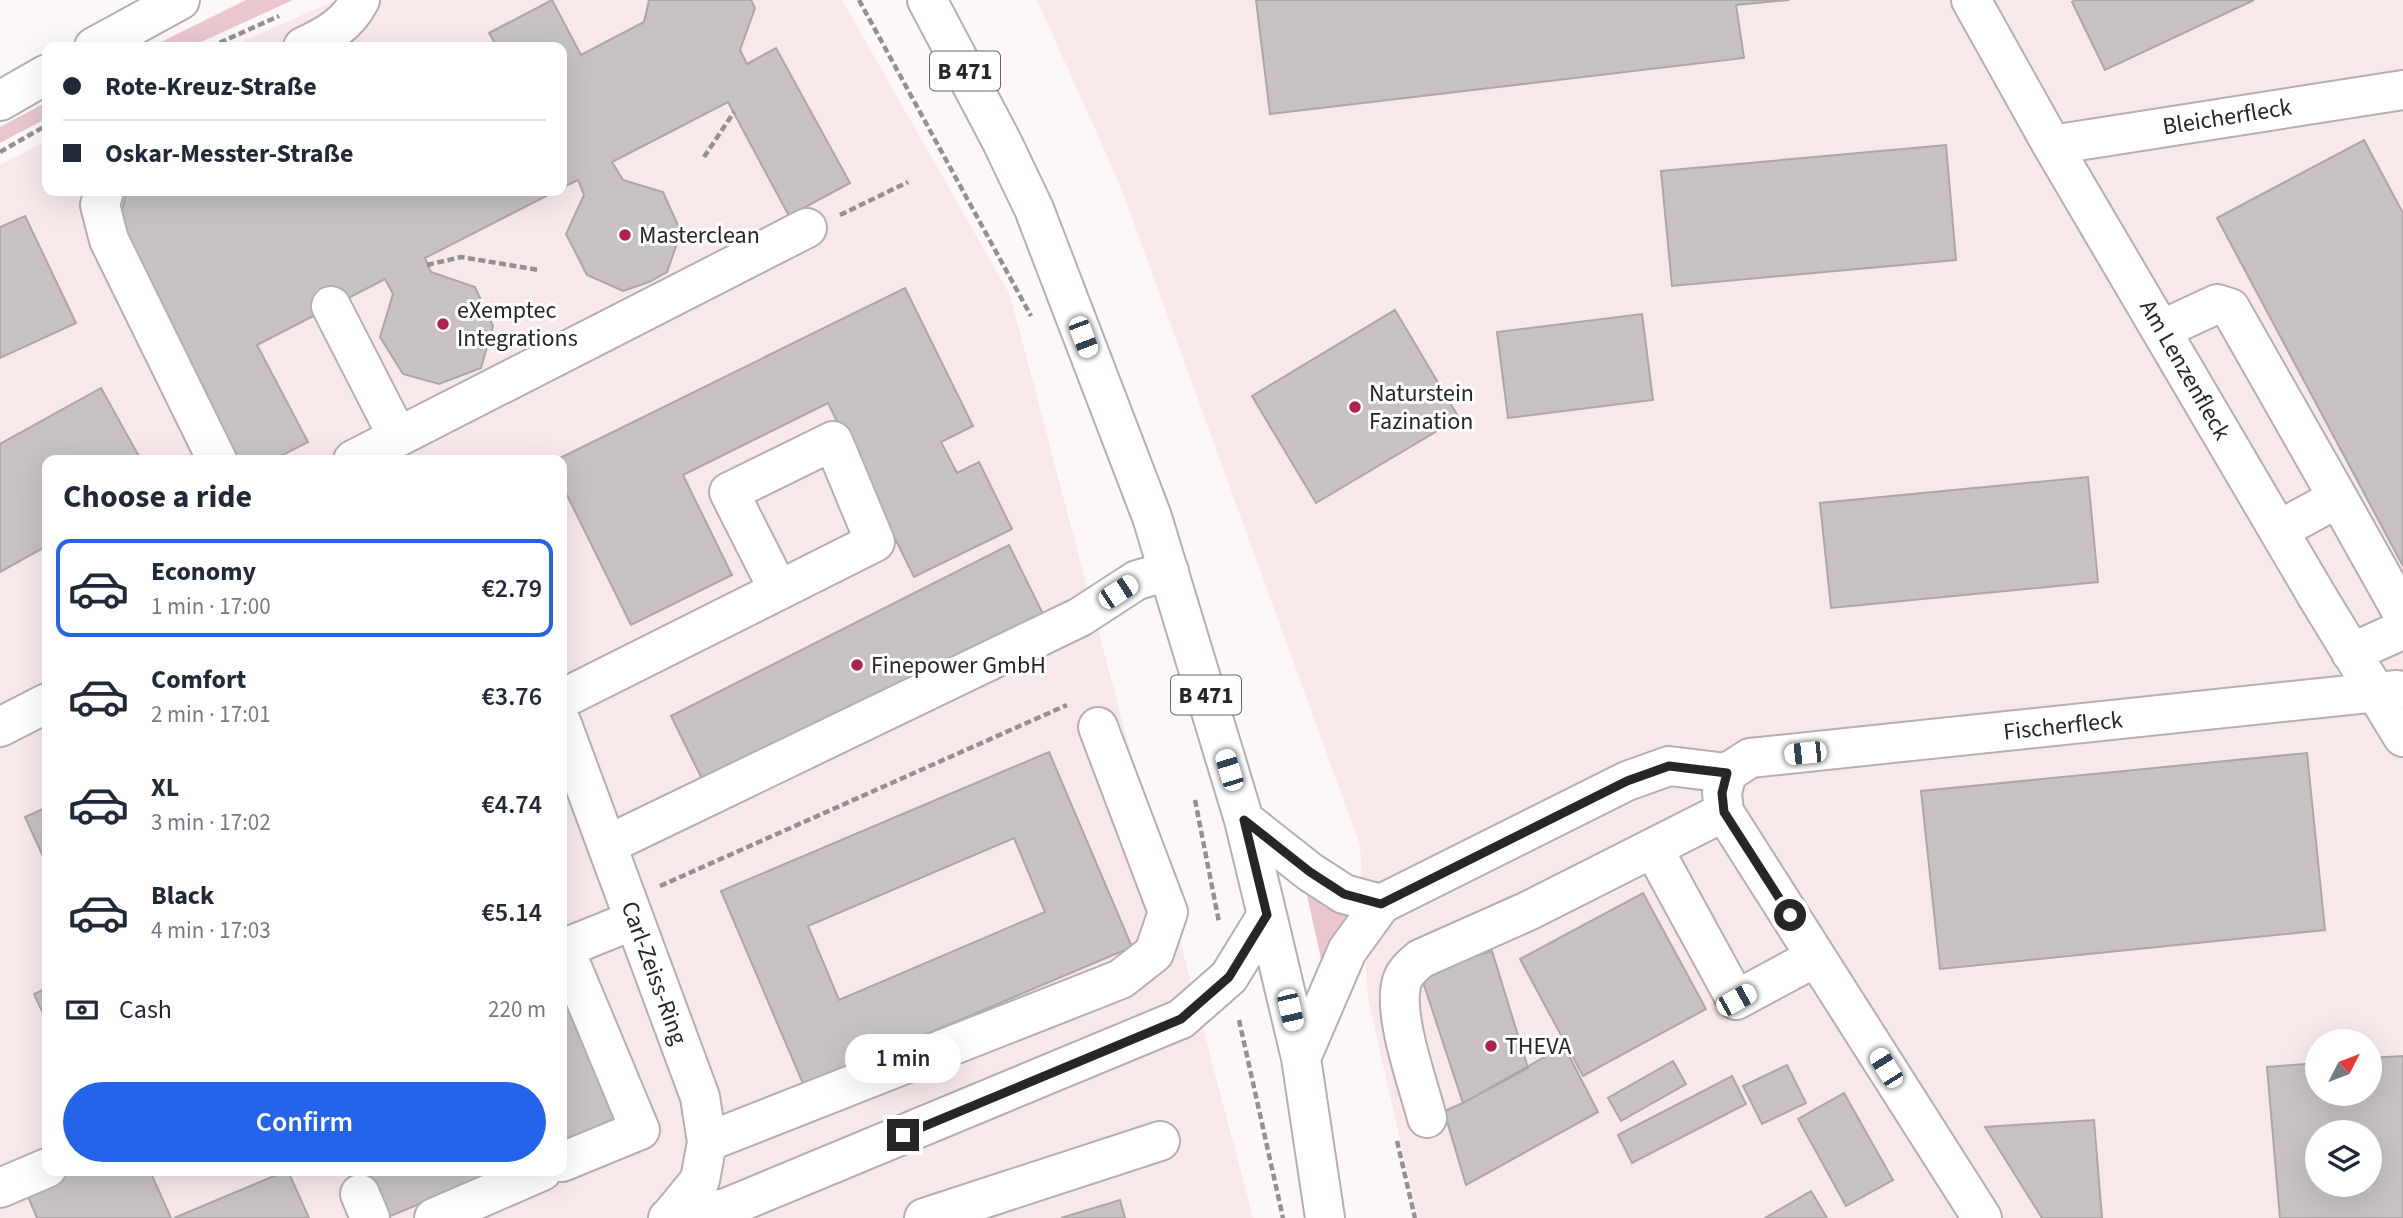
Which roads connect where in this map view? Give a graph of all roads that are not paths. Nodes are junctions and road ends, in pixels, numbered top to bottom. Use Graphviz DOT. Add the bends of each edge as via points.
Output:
graph roads {
  1 [pos="180,0"];
  2 [pos="360,0"];
  3 [pos="927,0"];
  4 [pos="1971,0"];
  5 [pos="103,42"];
  6 [pos="313,42"];
  7 [pos="42,77"];
  8 [pos="2403,90"];
  9 [pos="0,101"];
  10 [pos="2052,145"];
  11 [pos="103,196"];
  12 [pos="807,228"];
  13 [pos="331,306"];
  14 [pos="2161,330"];
  15 [pos="398,437"];
  16 [pos="215,455"];
  17 [pos="363,455"];
  18 [pos="2338,498"];
  19 [pos="2278,530"];
  20 [pos="1169,571"];
  21 [pos="778,589"];
  22 [pos="2403,615"];
  23 [pos="2351,653"];
  24 [pos="2389,691"];
  25 [pos="567,696"];
  26 [pos="42,706"];
  27 [pos="0,727"];
  28 [pos="1098,727"];
  29 [pos="567,737"];
  30 [pos="2403,737"];
  31 [pos="1727,773"];
  32 [pos="1724,812"];
  33 [pos="1244,820"];
  34 [pos="607,845"];
  35 [pos="1653,848"];
  36 [pos="1381,904"];
  37 [pos="631,910"];
  38 [pos="1267,915"];
  39 [pos="567,947"];
  40 [pos="1816,957"];
  41 [pos="567,958"];
  42 [pos="1301,1058"];
  43 [pos="1427,1118"];
  44 [pos="1160,1141"];
  45 [pos="707,1142"];
  46 [pos="567,1160"];
  47 [pos="42,1170"];
  48 [pos="530,1176"];
  49 [pos="0,1188"];
  50 [pos="433,1218"];
  51 [pos="668,1218"];
  52 [pos="924,1218"];
  53 [pos="1325,1218"];
  54 [pos="1982,1218"];
  1 -- 5 [label="main road"];
  2 -- 6 [label="main road" via="336,31"];
  3 -- 20 [label="main road, B 471" via="1034,209"];
  4 -- 10 [label="main road, Am Lenzenfleck"];
  7 -- 9 [label="main road"];
  8 -- 10 [label="main road, Bleicherfleck"];
  10 -- 14 [label="main road, Am Lenzenfleck"];
  11 -- 16 [label="main road" via="100,205 109,240"];
  12 -- 15 [label="main road"];
  13 -- 15 [label="main road"];
  14 -- 18 [label="main road" via="2217,304 2230,308"];
  14 -- 19 [label="main road, Am Lenzenfleck"];
  15 -- 17 [label="main road"];
  18 -- 19 [label="main road"];
  18 -- 22 [label="main road"];
  19 -- 23 [label="main road, Am Lenzenfleck"];
  20 -- 33 [label="main road, B 471"];
  20 -- 34 [label="main road" via="1137,580 1080,617"];
  21 -- 25 [label="main road"];
  22 -- 23 [label="main road" via="2401,627 2393,635"];
  23 -- 24 [label="main road, Am Lenzenfleck"];
  24 -- 30 [label="main road, Am Lenzenfleck"];
  24 -- 31 [label="main road, Fischerfleck" via="1750,758"];
  26 -- 27 [label="main road"];
  28 -- 45 [label="main road" via="1168,912 1154,953 1121,979"];
  29 -- 34 [label="main road, Carl-Zeiss-Ring"];
  31 -- 32 [label="main road"];
  31 -- 36 [label="main road" via="1669,766 1627,781"];
  32 -- 35 [label="main road"];
  32 -- 40 [label="main road"];
  33 -- 36 [label="main road" via="1344,894"];
  33 -- 38 [label="main road, B 471"];
  34 -- 37 [label="main road, Carl-Zeiss-Ring"];
  35 -- 40 [label="main road" via="1736,1000"];
  35 -- 43 [label="main road" via="1420,959 1407,971 1401,984 1401,1017"];
  36 -- 42 [label="main road" via="1347,951"];
  37 -- 39 [label="main road"];
  37 -- 45 [label="main road, Carl-Zeiss-Ring" via="700,1097"];
  38 -- 42 [label="main road, B 471"];
  38 -- 51 [label="main road" via="1229,977 1181,1019 726,1208"];
  40 -- 54 [label="main road"];
  41 -- 46 [label="main road" via="640,1130"];
  42 -- 53 [label="main road, B 471"];
  44 -- 52 [label="main road"];
  45 -- 51 [label="main road, Carl-Zeiss-Ring" via="700,1180"];
  47 -- 49 [label="main road"];
  48 -- 50 [label="main road"];
}
